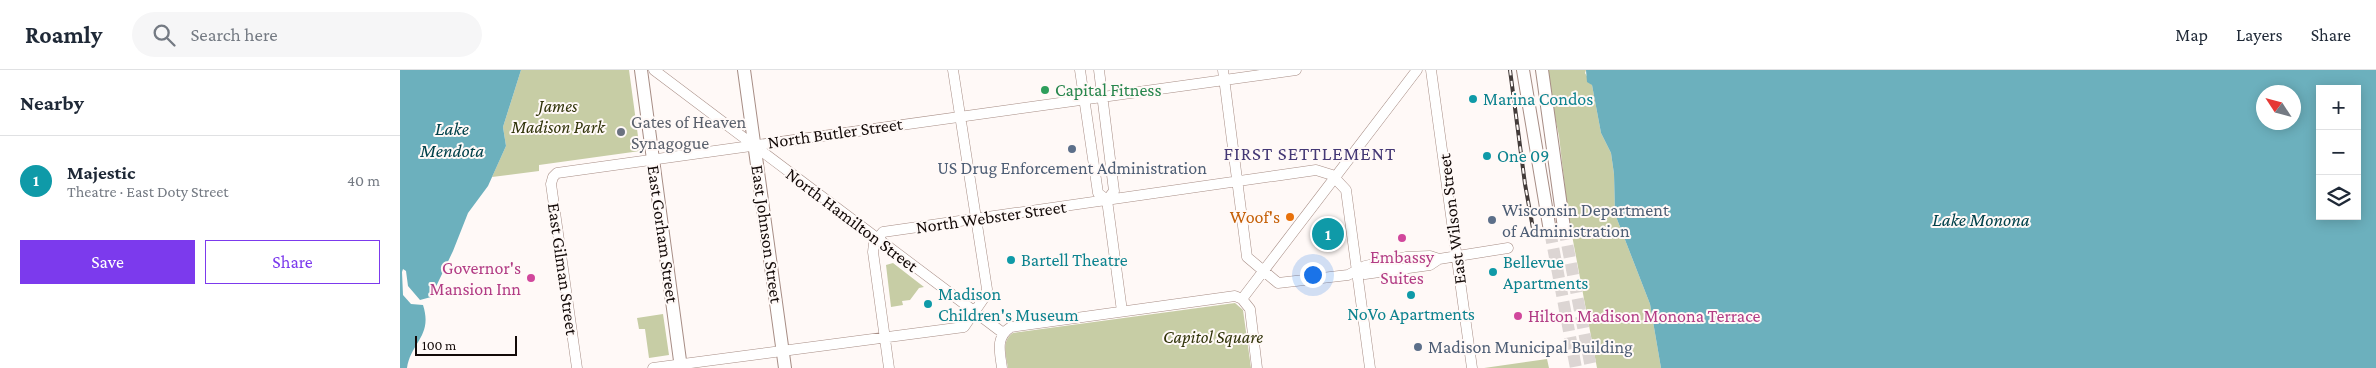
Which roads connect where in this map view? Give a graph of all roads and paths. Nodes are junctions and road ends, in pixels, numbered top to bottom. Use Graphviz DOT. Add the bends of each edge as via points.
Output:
graph roads {
  1 [pos="641,70"];
  2 [pos="654,70"];
  3 [pos="744,70"];
  4 [pos="953,70"];
  5 [pos="1080,70"];
  6 [pos="1098,70"];
  7 [pos="1296,70"];
  8 [pos="1417,70"];
  9 [pos="1431,70"];
  10 [pos="1523,70"];
  11 [pos="1542,70"];
  12 [pos="1224,75"];
  13 [pos="1102,97"];
  14 [pos="1084,100"];
  15 [pos="959,117"];
  16 [pos="754,144"];
  17 [pos="653,159"];
  18 [pos="557,174"];
  19 [pos="1335,177"];
  20 [pos="1237,182"];
  21 [pos="1107,200"];
  22 [pos="976,218"];
  23 [pos="1564,228"];
  24 [pos="1550,231"];
  25 [pos="877,238"];
  26 [pos="1508,248"];
  27 [pos="1456,256"];
  28 [pos="1263,271"];
  29 [pos="1357,271"];
  30 [pos="1242,300"];
  31 [pos="1122,311"];
  32 [pos="974,312"];
  33 [pos="1003,333"];
  34 [pos="885,336"];
  35 [pos="783,350"];
  36 [pos="681,366"];
  37 [pos="576,368"];
  38 [pos="653,368"];
  39 [pos="785,368"];
  40 [pos="889,368"];
  41 [pos="1002,368"];
  42 [pos="1258,368"];
  43 [pos="1370,368"];
  44 [pos="1472,368"];
  1 -- 17 [label="main road, East Gorham Street"];
  2 -- 16 [label="street, North Hamilton Street"];
  3 -- 16 [label="main road, East Johnson Street"];
  4 -- 15 [label="street"];
  5 -- 14 [label="street"];
  6 -- 13 [label="street"];
  7 -- 12 [label="street, North Butler Street"];
  8 -- 19 [label="street"];
  9 -- 27 [label="street, East Wilson Street"];
  10 -- 24 [label="main road"];
  11 -- 23 [label="main road"];
  12 -- 13 [label="street, North Butler Street"];
  12 -- 20 [label="street"];
  13 -- 14 [label="street, North Butler Street"];
  13 -- 21 [label="street" via="1114,191"];
  14 -- 15 [label="street, North Butler Street"];
  14 -- 21 [label="street" via="1098,193"];
  15 -- 16 [label="street, North Butler Street"];
  15 -- 22 [label="street"];
  16 -- 17 [label="street, North Butler Street"];
  16 -- 25 [label="street, North Hamilton Street"];
  16 -- 35 [label="main road, East Johnson Street"];
  17 -- 18 [label="street, North Butler Street"];
  17 -- 36 [label="main road, East Gorham Street"];
  18 -- 37 [label="street, East Gilman Street" via="551,184"];
  19 -- 20 [label="street, North Webster Street" via="1316,170"];
  19 -- 28 [label="street"];
  19 -- 29 [label="street" via="1347,193"];
  20 -- 21 [label="street, North Webster Street"];
  20 -- 28 [label="street" via="1247,257"];
  21 -- 22 [label="street, North Webster Street"];
  21 -- 31 [label="street"];
  22 -- 25 [label="street, North Webster Street" via="888,231"];
  22 -- 32 [label="street" via="987,289"];
  25 -- 32 [label="street, North Hamilton Street"];
  25 -- 34 [label="street" via="873,252"];
  26 -- 27 [label="street"];
  27 -- 29 [label="street" via="1422,266 1366,274"];
  27 -- 44 [label="street, East Wilson Street"];
  28 -- 29 [label="street" via="1282,284"];
  28 -- 30 [label="street"];
  29 -- 43 [label="street"];
  30 -- 31 [label="street" via="1232,296"];
  30 -- 42 [label="street" via="1250,308"];
  31 -- 33 [label="street" via="1011,327"];
  32 -- 33 [label="street, North Hamilton Street"];
  32 -- 34 [label="street" via="960,328"];
  33 -- 41 [label="street" via="999,344"];
  34 -- 35 [label="street"];
  34 -- 40 [label="street"];
  35 -- 36 [label="street"];
  35 -- 39 [label="main road, East Johnson Street"];
  36 -- 38 [label="street"];
}
